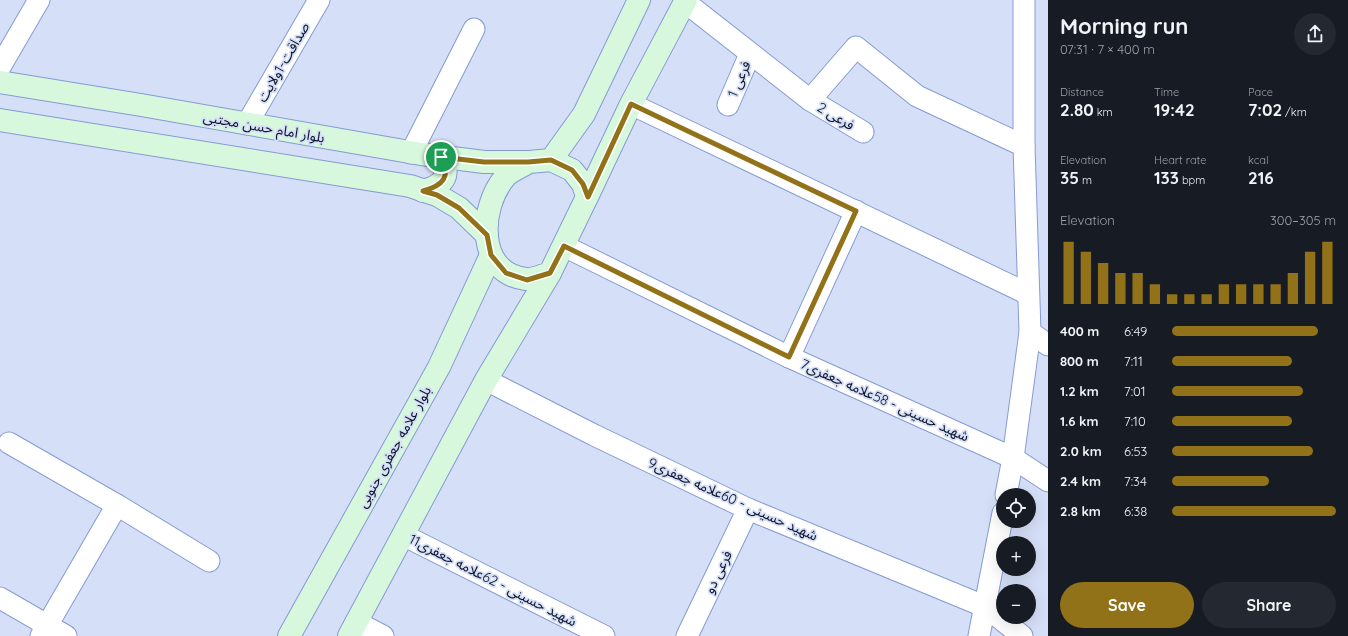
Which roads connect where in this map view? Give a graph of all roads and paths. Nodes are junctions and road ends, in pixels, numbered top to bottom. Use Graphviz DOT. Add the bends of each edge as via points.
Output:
graph roads {
  1 [pos="39,0"];
  2 [pos="319,0"];
  3 [pos="639,0"];
  4 [pos="1024,0"];
  5 [pos="685,1"];
  6 [pos="474,29"];
  7 [pos="750,54"];
  8 [pos="0,67"];
  9 [pos="0,82"];
  10 [pos="810,100"];
  11 [pos="631,104"];
  12 [pos="728,105"];
  13 [pos="0,120"];
  14 [pos="247,124"];
  15 [pos="862,132"];
  16 [pos="1024,146"];
  17 [pos="411,152"];
  18 [pos="441,157"];
  19 [pos="551,160"];
  20 [pos="528,162"];
  21 [pos="423,191"];
  22 [pos="588,197"];
  23 [pos="856,211"];
  24 [pos="489,245"];
  25 [pos="564,246"];
  26 [pos="550,273"];
  27 [pos="1028,294"];
  28 [pos="1030,332"];
  29 [pos="1048,345"];
  30 [pos="789,357"];
  31 [pos="486,380"];
  32 [pos="9,443"];
  33 [pos="1013,458"];
  34 [pos="1048,481"];
  35 [pos="1007,488"];
  36 [pos="118,505"];
  37 [pos="748,508"];
  38 [pos="1000,528"];
  39 [pos="403,535"];
  40 [pos="209,561"];
  41 [pos="0,598"];
  42 [pos="986,607"];
  43 [pos="352,629"];
  44 [pos="44,631"];
  45 [pos="66,636"];
  46 [pos="289,636"];
  47 [pos="383,636"];
  48 [pos="604,636"];
  49 [pos="687,636"];
  50 [pos="979,636"];
  51 [pos="1022,636"];
  1 -- 8 [label="street"];
  2 -- 14 [label="street, صداقت-1ولایت"];
  3 -- 19 [label="main road" via="584,114"];
  4 -- 16 [label="street"];
  5 -- 7 [label="street, فرعی 2"];
  5 -- 11 [label="main road"];
  6 -- 17 [label="street"];
  7 -- 10 [label="street, فرعی 2"];
  7 -- 12 [label="street, فرعی 1"];
  9 -- 14 [label="main road, بلوار امام حسن مجتبی"];
  10 -- 15 [label="street, فرعی 2"];
  10 -- 16 [label="street" via="856,47 917,96"];
  11 -- 22 [label="main road"];
  11 -- 23 [label="street"];
  13 -- 21 [label="main road" via="410,186"];
  14 -- 17 [label="main road, بلوار امام حسن مجتبی"];
  16 -- 27 [label="street"];
  17 -- 18 [label="main road, بلوار امام حسن مجتبی"];
  18 -- 20 [label="main road, بلوار امام حسن مجتبی" via="484,162"];
  18 -- 21 [label="main road" via="446,166 441,183"];
  19 -- 20 [label="main road"];
  19 -- 22 [label="main road" via="572,170 583,184"];
  20 -- 24 [label="main road" via="506,176 494,195 487,216"];
  21 -- 24 [label="main road" via="437,195 459,208"];
  22 -- 25 [label="main road"];
  23 -- 27 [label="street"];
  23 -- 30 [label="street"];
  24 -- 26 [label="main road" via="506,273 527,280"];
  24 -- 46 [label="main road, بلوار علامه جعفری جنوبی" via="438,366"];
  25 -- 26 [label="main road"];
  25 -- 30 [label="street, 7شهید حسینی - 58علامه جعفری"];
  26 -- 31 [label="main road"];
  27 -- 28 [label="street"];
  28 -- 29 [label="street"];
  28 -- 33 [label="street"];
  30 -- 33 [label="street, 7شهید حسینی - 58علامه جعفری"];
  31 -- 37 [label="street, 9شهید حسینی - 60علامه جعفری" via="594,435"];
  31 -- 39 [label="main road"];
  32 -- 36 [label="street"];
  33 -- 34 [label="street, 7شهید حسینی - 58علامه جعفری"];
  33 -- 35 [label="street"];
  36 -- 40 [label="street"];
  36 -- 44 [label="street"];
  37 -- 42 [label="street, 9شهید حسینی - 60علامه جعفری"];
  37 -- 49 [label="street, فرعی دو"];
  38 -- 42 [label="street"];
  39 -- 43 [label="main road"];
  39 -- 48 [label="street, 11شهید حسینی - 62علامه جعفری"];
  41 -- 44 [label="street"];
  42 -- 50 [label="street"];
  42 -- 51 [label="street, 9شهید حسینی - 60علامه جعفری"];
  43 -- 47 [label="street"];
  44 -- 45 [label="street"];
}
